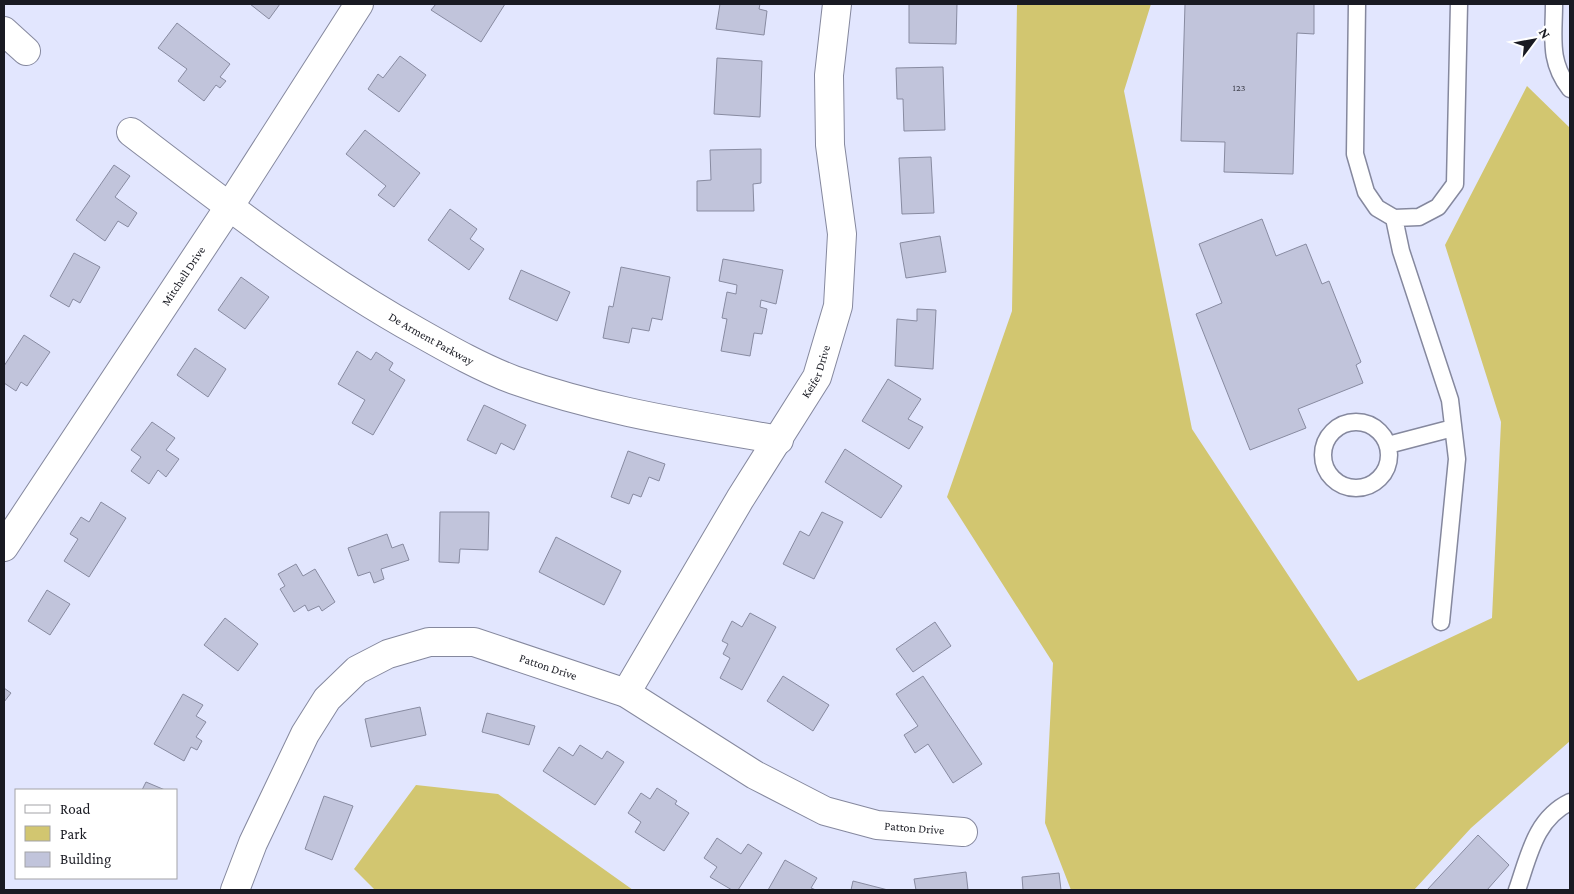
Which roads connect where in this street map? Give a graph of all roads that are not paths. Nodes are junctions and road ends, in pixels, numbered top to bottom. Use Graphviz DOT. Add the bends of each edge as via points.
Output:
graph roads {
  1 [pos="359,4"];
  2 [pos="837,4"];
  3 [pos="1358,4"];
  4 [pos="1459,4"];
  5 [pos="1554,4"];
  6 [pos="4,31"];
  7 [pos="26,51"];
  8 [pos="1570,89"];
  9 [pos="131,132"];
  10 [pos="229,207"];
  11 [pos="1394,218"];
  12 [pos="1453,428"];
  13 [pos="779,440"];
  14 [pos="1388,445"];
  15 [pos="4,547"];
  16 [pos="1442,622"];
  17 [pos="626,693"];
  18 [pos="1570,802"];
  19 [pos="963,832"];
  20 [pos="235,890"];
  21 [pos="1517,890"];
  1 -- 10 [label="street, Mitchell Drive"];
  2 -- 13 [label="street, Keifer Drive" via="829,75 830,145 842,234 838,306 817,377"];
  3 -- 11 [label="lane" via="1355,154 1366,192 1377,208"];
  4 -- 11 [label="lane" via="1455,184 1438,207 1419,217"];
  5 -- 8 [label="lane" via="1554,60"];
  6 -- 7 [label="street"];
  9 -- 10 [label="street, De Arment Parkway"];
  10 -- 13 [label="street, De Arment Parkway" via="370,305 443,346 513,379 614,410"];
  10 -- 15 [label="street, Mitchell Drive"];
  11 -- 12 [label="lane" via="1400,251 1450,400"];
  12 -- 14 [label="lane"];
  12 -- 16 [label="lane" via="1456,458"];
  13 -- 17 [label="street, Keifer Drive" via="740,499"];
  14 -- 14 [label="lane" via="1375,428 1354,422 1344,424 1328,438 1324,448 1326,469 1332,478 1352,488 1373,483 1387,467"];
  17 -- 19 [label="street, Patton Drive" via="755,775 825,811 877,825"];
  17 -- 20 [label="street, Patton Drive" via="474,642 429,642 388,654 357,670 327,699 305,734 253,843"];
  18 -- 21 [label="lane" via="1555,809 1535,836"];
}
